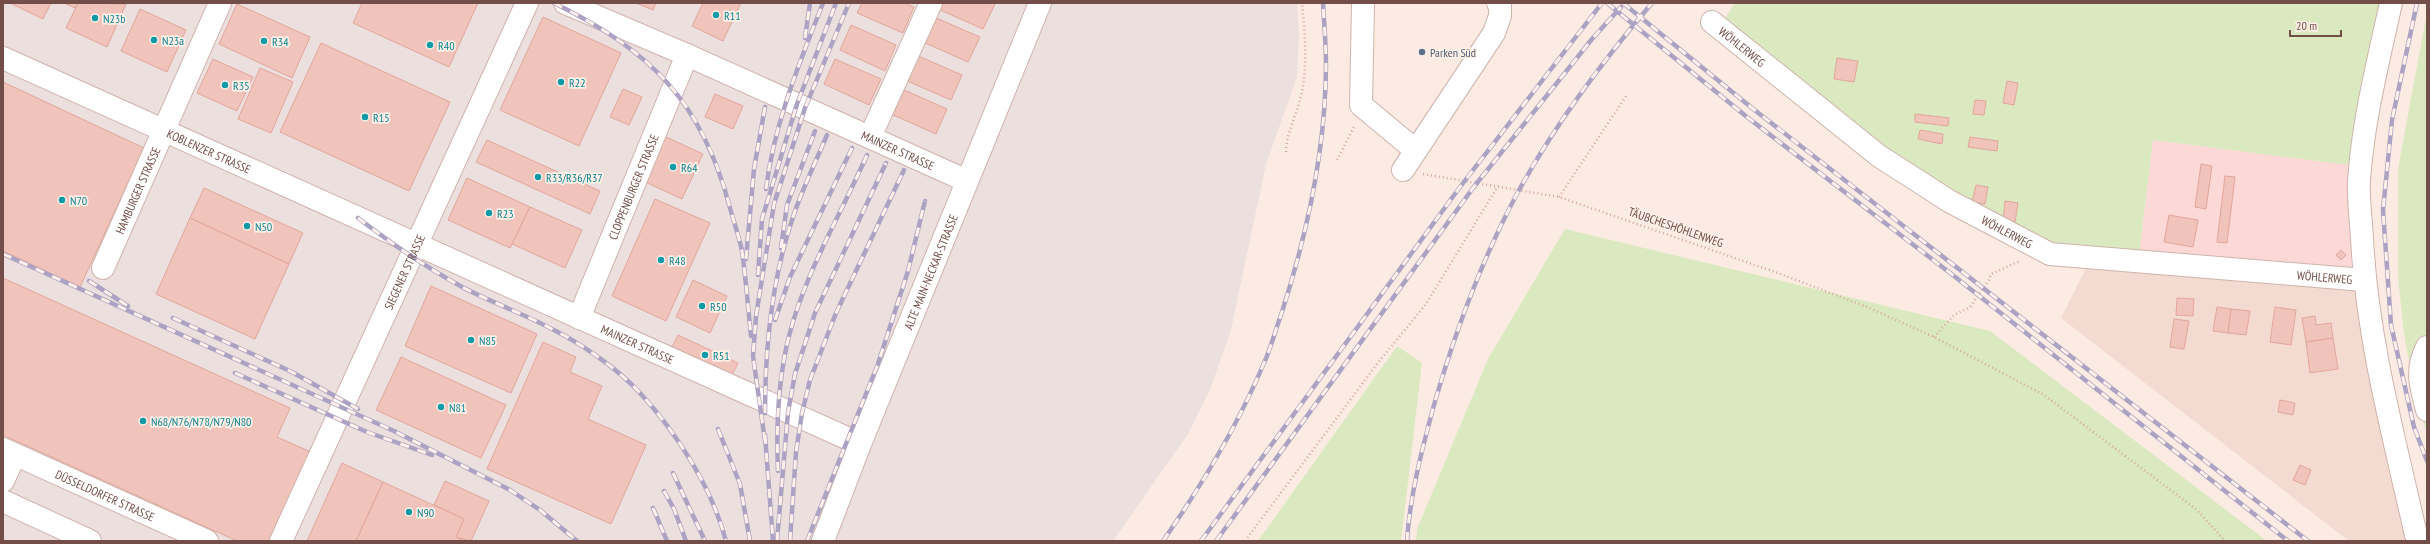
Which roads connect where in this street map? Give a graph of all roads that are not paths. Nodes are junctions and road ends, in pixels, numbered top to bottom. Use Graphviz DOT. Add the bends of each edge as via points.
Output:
graph roads {
  1 [pos="220,3"];
  2 [pos="527,3"];
  3 [pos="565,3"];
  4 [pos="931,3"];
  5 [pos="1040,3"];
  6 [pos="1363,3"];
  7 [pos="2391,3"];
  8 [pos="1499,4"];
  9 [pos="1712,22"];
  10 [pos="687,55"];
  11 [pos="3,58"];
  12 [pos="163,130"];
  13 [pos="870,137"];
  14 [pos="1415,150"];
  15 [pos="1403,170"];
  16 [pos="967,181"];
  17 [pos="415,244"];
  18 [pos="103,268"];
  19 [pos="2364,280"];
  20 [pos="579,318"];
  21 [pos="2427,347"];
  22 [pos="2427,410"];
  23 [pos="860,444"];
  24 [pos="9,452"];
  25 [pos="3,481"];
  26 [pos="3,501"];
  27 [pos="2416,535"];
  28 [pos="90,541"];
  29 [pos="207,541"];
  30 [pos="281,541"];
  31 [pos="823,541"];
  1 -- 12 [label="street, HAMBURGER STRASSE"];
  2 -- 17 [label="street, SIEGENER STRASSE"];
  3 -- 10 [label="street, MAINZER STRASSE"];
  4 -- 13 [label="street"];
  5 -- 16 [label="street, ALTE MAIN-NECKAR-STRASSE"];
  6 -- 14 [label="street" via="1361,105"];
  7 -- 19 [label="street, WÖHLERWEG" via="2366,124 2359,181"];
  8 -- 14 [label="street" via="1500,16 1494,34"];
  9 -- 19 [label="street, WÖHLERWEG" via="1880,156 1949,201 2050,254"];
  10 -- 13 [label="street, MAINZER STRASSE"];
  10 -- 20 [label="street, CLOPPENBURGER STRASSE"];
  11 -- 12 [label="street, KOBLENZER STRASSE"];
  12 -- 17 [label="street, KOBLENZER STRASSE"];
  12 -- 18 [label="street, HAMBURGER STRASSE"];
  13 -- 16 [label="street, MAINZER STRASSE"];
  14 -- 15 [label="street"];
  16 -- 23 [label="street, ALTE MAIN-NECKAR-STRASSE"];
  17 -- 20 [label="street, MAINZER STRASSE"];
  17 -- 30 [label="street, SIEGENER STRASSE"];
  19 -- 27 [label="street, WÖHLERWEG" via="2377,362"];
  20 -- 23 [label="street, MAINZER STRASSE"];
  21 -- 22 [label="street" via="2420,361 2420,381"];
  23 -- 31 [label="street, ALTE MAIN-NECKAR-STRASSE"];
  24 -- 25 [label="street"];
  24 -- 29 [label="street, DÜSSELDORFER STRASSE"];
  26 -- 28 [label="street"];
}
